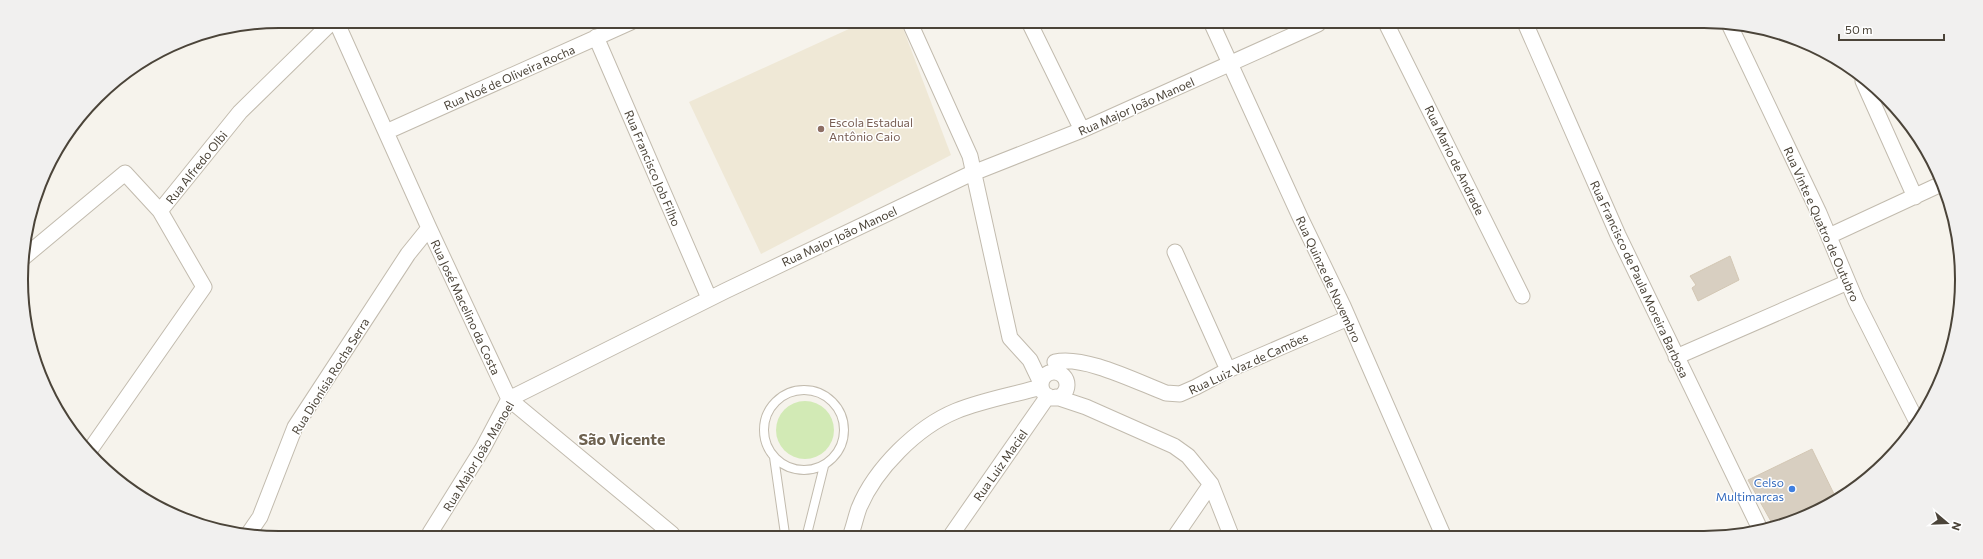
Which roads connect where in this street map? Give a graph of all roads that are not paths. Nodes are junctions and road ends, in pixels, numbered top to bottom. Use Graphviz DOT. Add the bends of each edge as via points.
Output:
graph roads {
  1 [pos="326,28"];
  2 [pos="339,28"];
  3 [pos="618,28"];
  4 [pos="912,28"];
  5 [pos="1032,28"];
  6 [pos="1214,28"];
  7 [pos="1309,28"];
  8 [pos="1388,28"];
  9 [pos="1527,28"];
  10 [pos="1732,30"];
  11 [pos="596,38"];
  12 [pos="1231,64"];
  13 [pos="1866,87"];
  14 [pos="1082,130"];
  15 [pos="386,132"];
  16 [pos="975,173"];
  17 [pos="1937,186"];
  18 [pos="1915,197"];
  19 [pos="160,211"];
  20 [pos="429,228"];
  21 [pos="1829,236"];
  22 [pos="30,252"];
  23 [pos="1175,252"];
  24 [pos="1848,282"];
  25 [pos="1522,296"];
  26 [pos="710,298"];
  27 [pos="1348,318"];
  28 [pos="1676,357"];
  29 [pos="1030,360"];
  30 [pos="1086,363"];
  31 [pos="1228,370"];
  32 [pos="1062,374"];
  33 [pos="1047,391"];
  34 [pos="509,399"];
  35 [pos="1086,407"];
  36 [pos="1914,417"];
  37 [pos="92,447"];
  38 [pos="774,457"];
  39 [pos="824,466"];
  40 [pos="1211,484"];
  41 [pos="1758,525"];
  42 [pos="252,529"];
  43 [pos="431,531"];
  44 [pos="668,531"];
  45 [pos="785,531"];
  46 [pos="808,531"];
  47 [pos="852,531"];
  48 [pos="954,531"];
  49 [pos="1179,531"];
  50 [pos="1229,531"];
  51 [pos="1441,531"];
  1 -- 19 [label="street, Rua Alfredo Olbi" via="240,112"];
  2 -- 15 [label="street, Rua José Macelino da Costa"];
  3 -- 11 [label="street, Rua Noé de Oliveira Rocha"];
  4 -- 16 [label="street" via="970,156"];
  5 -- 14 [label="street"];
  6 -- 12 [label="street, Rua Quinze de Novembro"];
  7 -- 12 [label="street, Rua Major João Manoel"];
  8 -- 25 [label="street, Rua Mario de Andrade"];
  9 -- 28 [label="street, Rua Francisco de Paula Moreira Barbosa" via="1618,235"];
  10 -- 21 [label="street, Rua Vinte e Quatro de Outubro"];
  11 -- 15 [label="street, Rua Noé de Oliveira Rocha"];
  11 -- 26 [label="street, Rua Francisco Job Filho"];
  12 -- 14 [label="street, Rua Major João Manoel"];
  12 -- 27 [label="street, Rua Quinze de Novembro"];
  13 -- 18 [label="street"];
  14 -- 16 [label="street, Rua Major João Manoel"];
  15 -- 20 [label="street, Rua José Macelino da Costa"];
  16 -- 26 [label="street, Rua Major João Manoel"];
  16 -- 29 [label="street" via="1010,338"];
  17 -- 18 [label="street"];
  18 -- 21 [label="street"];
  19 -- 22 [label="street" via="125,173"];
  19 -- 37 [label="street, Rua Alfredo Olbi" via="204,287"];
  20 -- 34 [label="street, Rua José Macelino da Costa"];
  20 -- 42 [label="street, Rua Dionísia Rocha Serra" via="408,254 295,427 260,517"];
  21 -- 24 [label="street, Rua Vinte e Quatro de Outubro"];
  23 -- 31 [label="street"];
  24 -- 28 [label="street"];
  24 -- 36 [label="street, Rua Vinte e Quatro de Outubro"];
  26 -- 34 [label="street, Rua Major João Manoel"];
  27 -- 31 [label="street, Rua Luiz Vaz de Camões"];
  27 -- 51 [label="street, Rua Quinze de Novembro"];
  28 -- 41 [label="street, Rua Francisco de Paula Moreira Barbosa"];
  29 -- 32 [label="street" via="1043,359"];
  29 -- 33 [label="street"];
  30 -- 31 [label="street, Rua Luiz Vaz de Camões" via="1166,394 1180,394"];
  30 -- 32 [label="street"];
  30 -- 32 [label="street, Rua Luiz Vaz de Camões" via="1065,359"];
  32 -- 33 [label="street" via="1049,373"];
  32 -- 33 [label="street, Rua Luiz Maciel" via="1065,389 1060,396"];
  32 -- 35 [label="street"];
  33 -- 35 [label="street"];
  33 -- 47 [label="street" via="956,411 926,428 901,448 876,477 860,508"];
  33 -- 48 [label="street, Rua Luiz Maciel"];
  34 -- 43 [label="street, Rua Major João Manoel" via="483,448"];
  34 -- 44 [label="street, Rua José Macelino da Costa"];
  35 -- 40 [label="street" via="1174,446 1188,456"];
  38 -- 39 [label="lane" via="785,466 798,470"];
  38 -- 39 [label="lane" via="767,446 764,432 765,419 771,407 780,397 792,391 818,391 839,407 844,420 842,446 834,458"];
  38 -- 45 [label="lane"];
  39 -- 46 [label="lane"];
  40 -- 49 [label="street"];
  40 -- 50 [label="street"];
}
